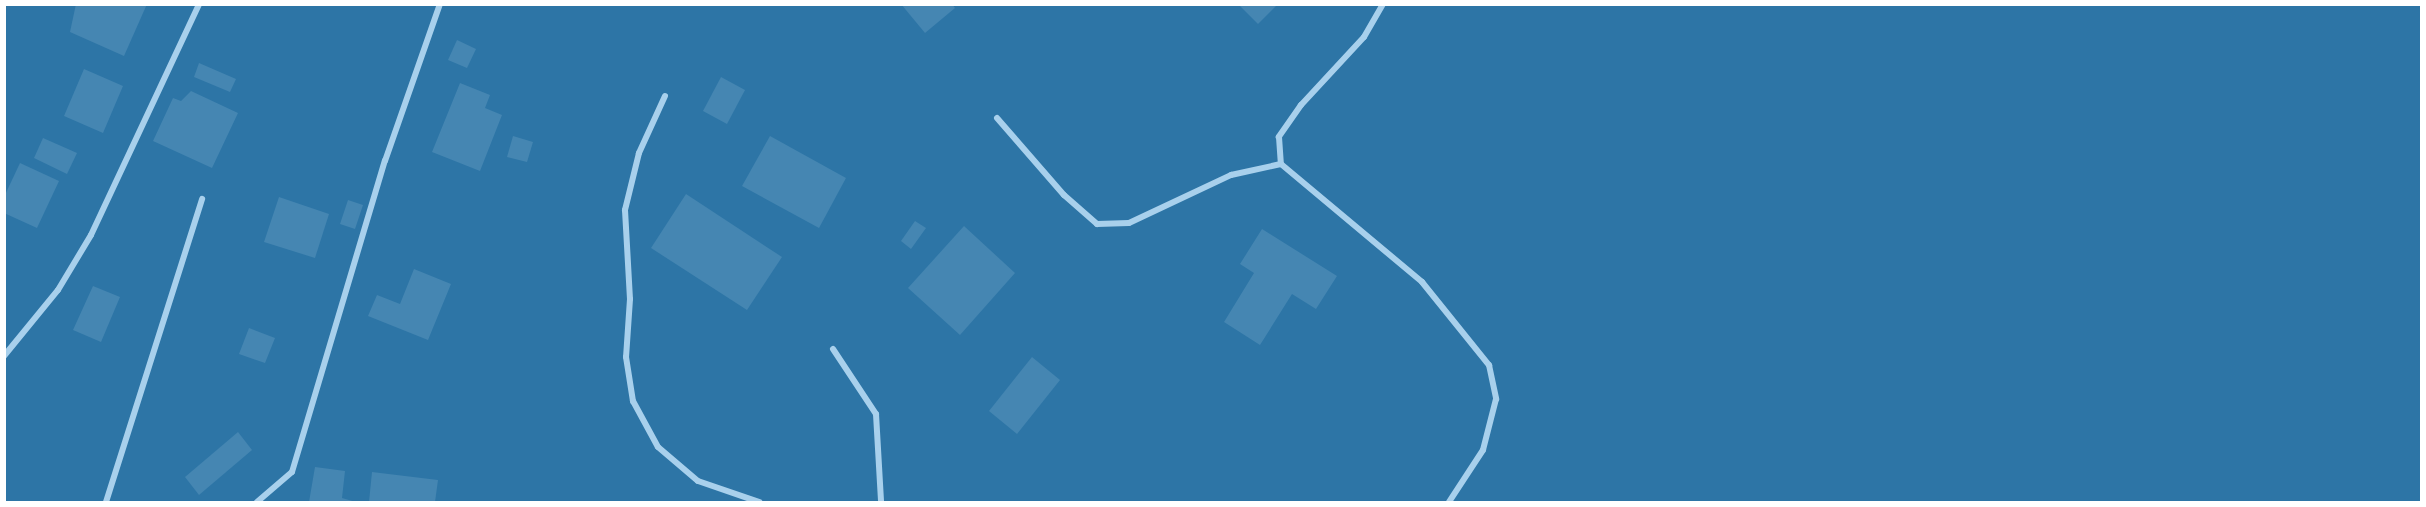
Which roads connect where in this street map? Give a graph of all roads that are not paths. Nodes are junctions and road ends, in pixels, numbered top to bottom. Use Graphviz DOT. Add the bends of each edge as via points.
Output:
graph roads {
  1 [pos="199,4"];
  2 [pos="441,4"];
  3 [pos="1383,4"];
  4 [pos="665,96"];
  5 [pos="997,118"];
  6 [pos="1281,164"];
  7 [pos="202,199"];
  8 [pos="833,349"];
  9 [pos="4,356"];
  10 [pos="106,502"];
  11 [pos="257,502"];
  12 [pos="759,502"];
  13 [pos="881,502"];
  14 [pos="1449,502"];
  1 -- 9 [label="street" via="91,235 58,290"];
  2 -- 11 [label="street" via="382,172 292,472"];
  3 -- 6 [label="street" via="1364,37 1301,105 1279,137"];
  4 -- 12 [label="street" via="639,153 625,210 630,299 626,357 633,401 658,447 698,481"];
  5 -- 6 [label="street" via="1064,195 1097,224 1129,223 1231,175"];
  6 -- 14 [label="street" via="1422,282 1489,366 1496,399 1483,450"];
  7 -- 10 [label="street"];
  8 -- 13 [label="street" via="876,414"];
}
